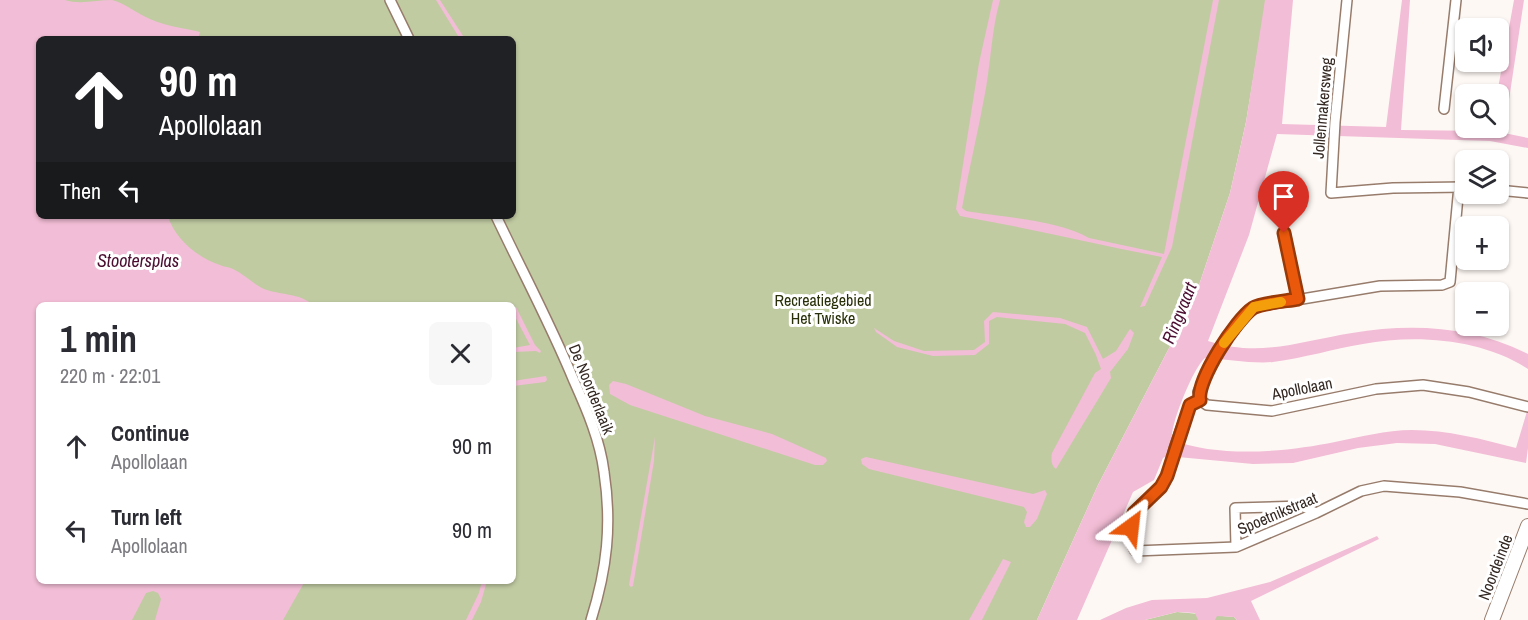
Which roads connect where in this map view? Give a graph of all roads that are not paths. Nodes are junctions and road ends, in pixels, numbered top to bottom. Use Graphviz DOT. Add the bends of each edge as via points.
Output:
graph roads {
  1 [pos="390,0"];
  2 [pos="1347,0"];
  3 [pos="1456,0"];
  4 [pos="408,36"];
  5 [pos="1444,109"];
  6 [pos="1455,187"];
  7 [pos="1509,191"];
  8 [pos="1528,193"];
  9 [pos="1460,204"];
  10 [pos="497,219"];
  11 [pos="1284,233"];
  12 [pos="1298,299"];
  13 [pos="1200,400"];
  14 [pos="1527,407"];
  15 [pos="1528,504"];
  16 [pos="1316,513"];
  17 [pos="1528,526"];
  18 [pos="1236,547"];
  19 [pos="591,620"];
  20 [pos="1492,620"];
  1 -- 4 [label="street"];
  2 -- 6 [label="street, Jollenmakersweg" via="1331,193"];
  3 -- 5 [label="street"];
  7 -- 8 [label="street"];
  9 -- 12 [label="street" via="1450,282 1380,286"];
  10 -- 19 [label="street, De Noorderlaaik" via="566,361 601,453 607,548"];
  11 -- 12 [label="street"];
  12 -- 13 [label="street" via="1254,307 1213,362 1198,392"];
  13 -- 14 [label="street, Apollolaan" via="1207,405 1272,411 1376,389 1423,385"];
  13 -- 18 [label="street, Spoetnikstraat" via="1190,405 1161,487 1134,513 1131,544 1136,551"];
  15 -- 16 [label="street, Spoetnikstraat" via="1460,492 1384,486 1361,491"];
  16 -- 18 [label="street, Spoetnikstraat"];
  16 -- 18 [label="street" via="1302,506 1234,508"];
  17 -- 20 [label="street, Noordeinde"];
}
